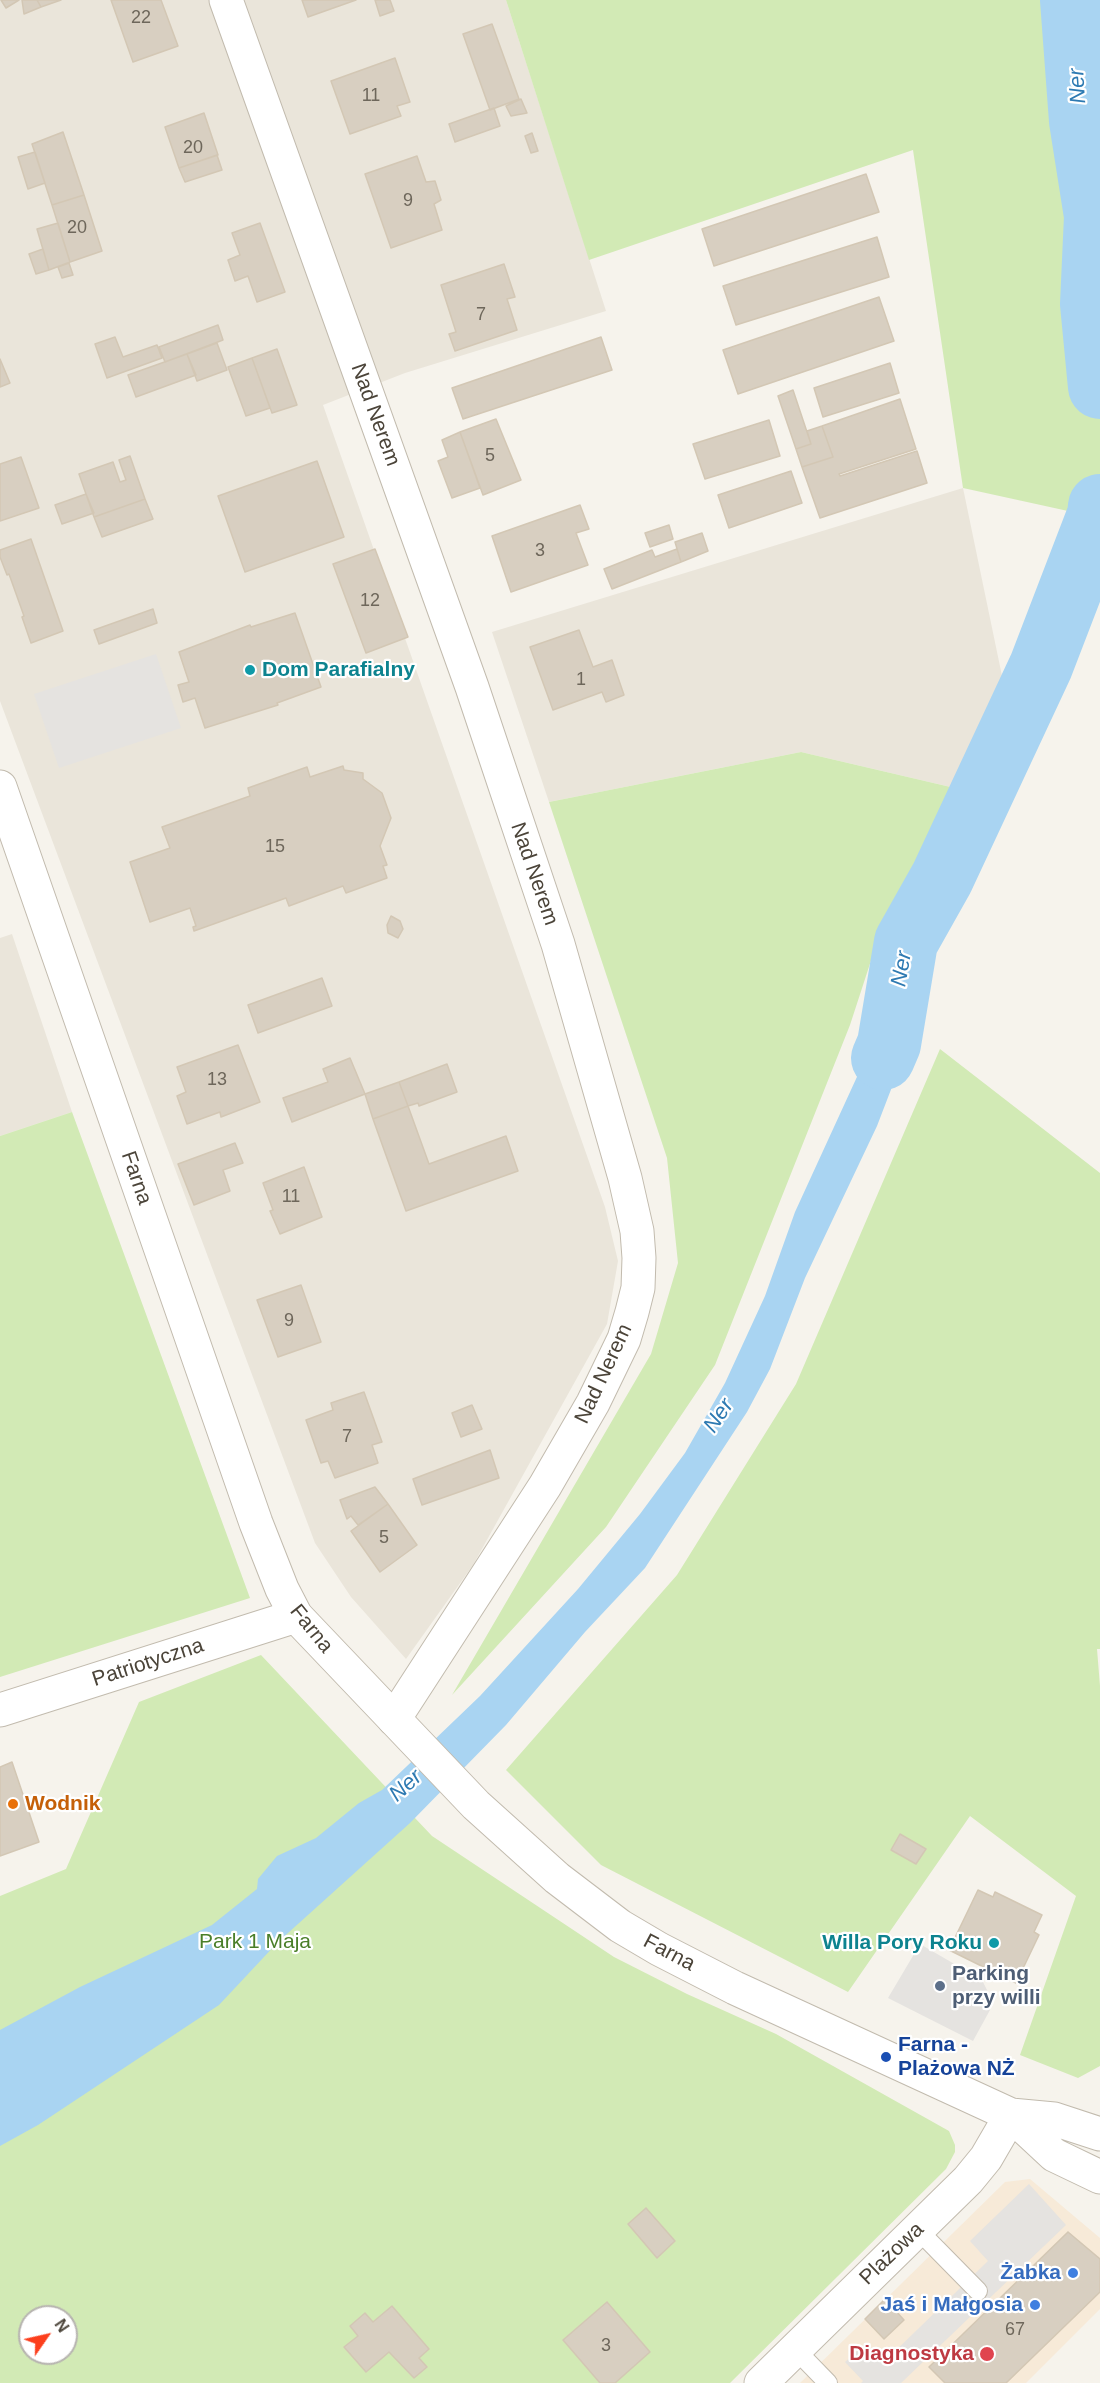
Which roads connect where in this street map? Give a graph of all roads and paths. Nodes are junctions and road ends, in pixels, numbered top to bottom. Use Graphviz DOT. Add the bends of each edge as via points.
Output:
graph roads {
  1 [pos="225,0"];
  2 [pos="0,787"];
  3 [pos="296,1616"];
  4 [pos="0,1710"];
  5 [pos="402,1728"];
  6 [pos="1011,2115"];
  7 [pos="1100,2134"];
  8 [pos="1100,2177"];
  9 [pos="918,2229"];
  10 [pos="978,2291"];
  11 [pos="795,2349"];
  12 [pos="760,2383"];
  13 [pos="828,2383"];
  1 -- 5 [label="street, Nad Nerem" via="468,676 558,944 637,1231 638,1278 624,1339 593,1403"];
  2 -- 3 [label="street, Farna" via="256,1523"];
  3 -- 4 [label="street, Patriotyczna"];
  3 -- 5 [label="street, Farna"];
  5 -- 6 [label="street, Farna" via="476,1805 557,1878 620,1926 735,1988"];
  6 -- 7 [label="street, Farna" via="1054,2119"];
  6 -- 8 [label="street, Farna" via="1054,2155"];
  6 -- 9 [label="street, Plażowa" via="977,2170"];
  9 -- 10 [label="lane"];
  9 -- 11 [label="street, Plażowa"];
  11 -- 12 [label="street, Plażowa"];
  11 -- 13 [label="lane"];
}
